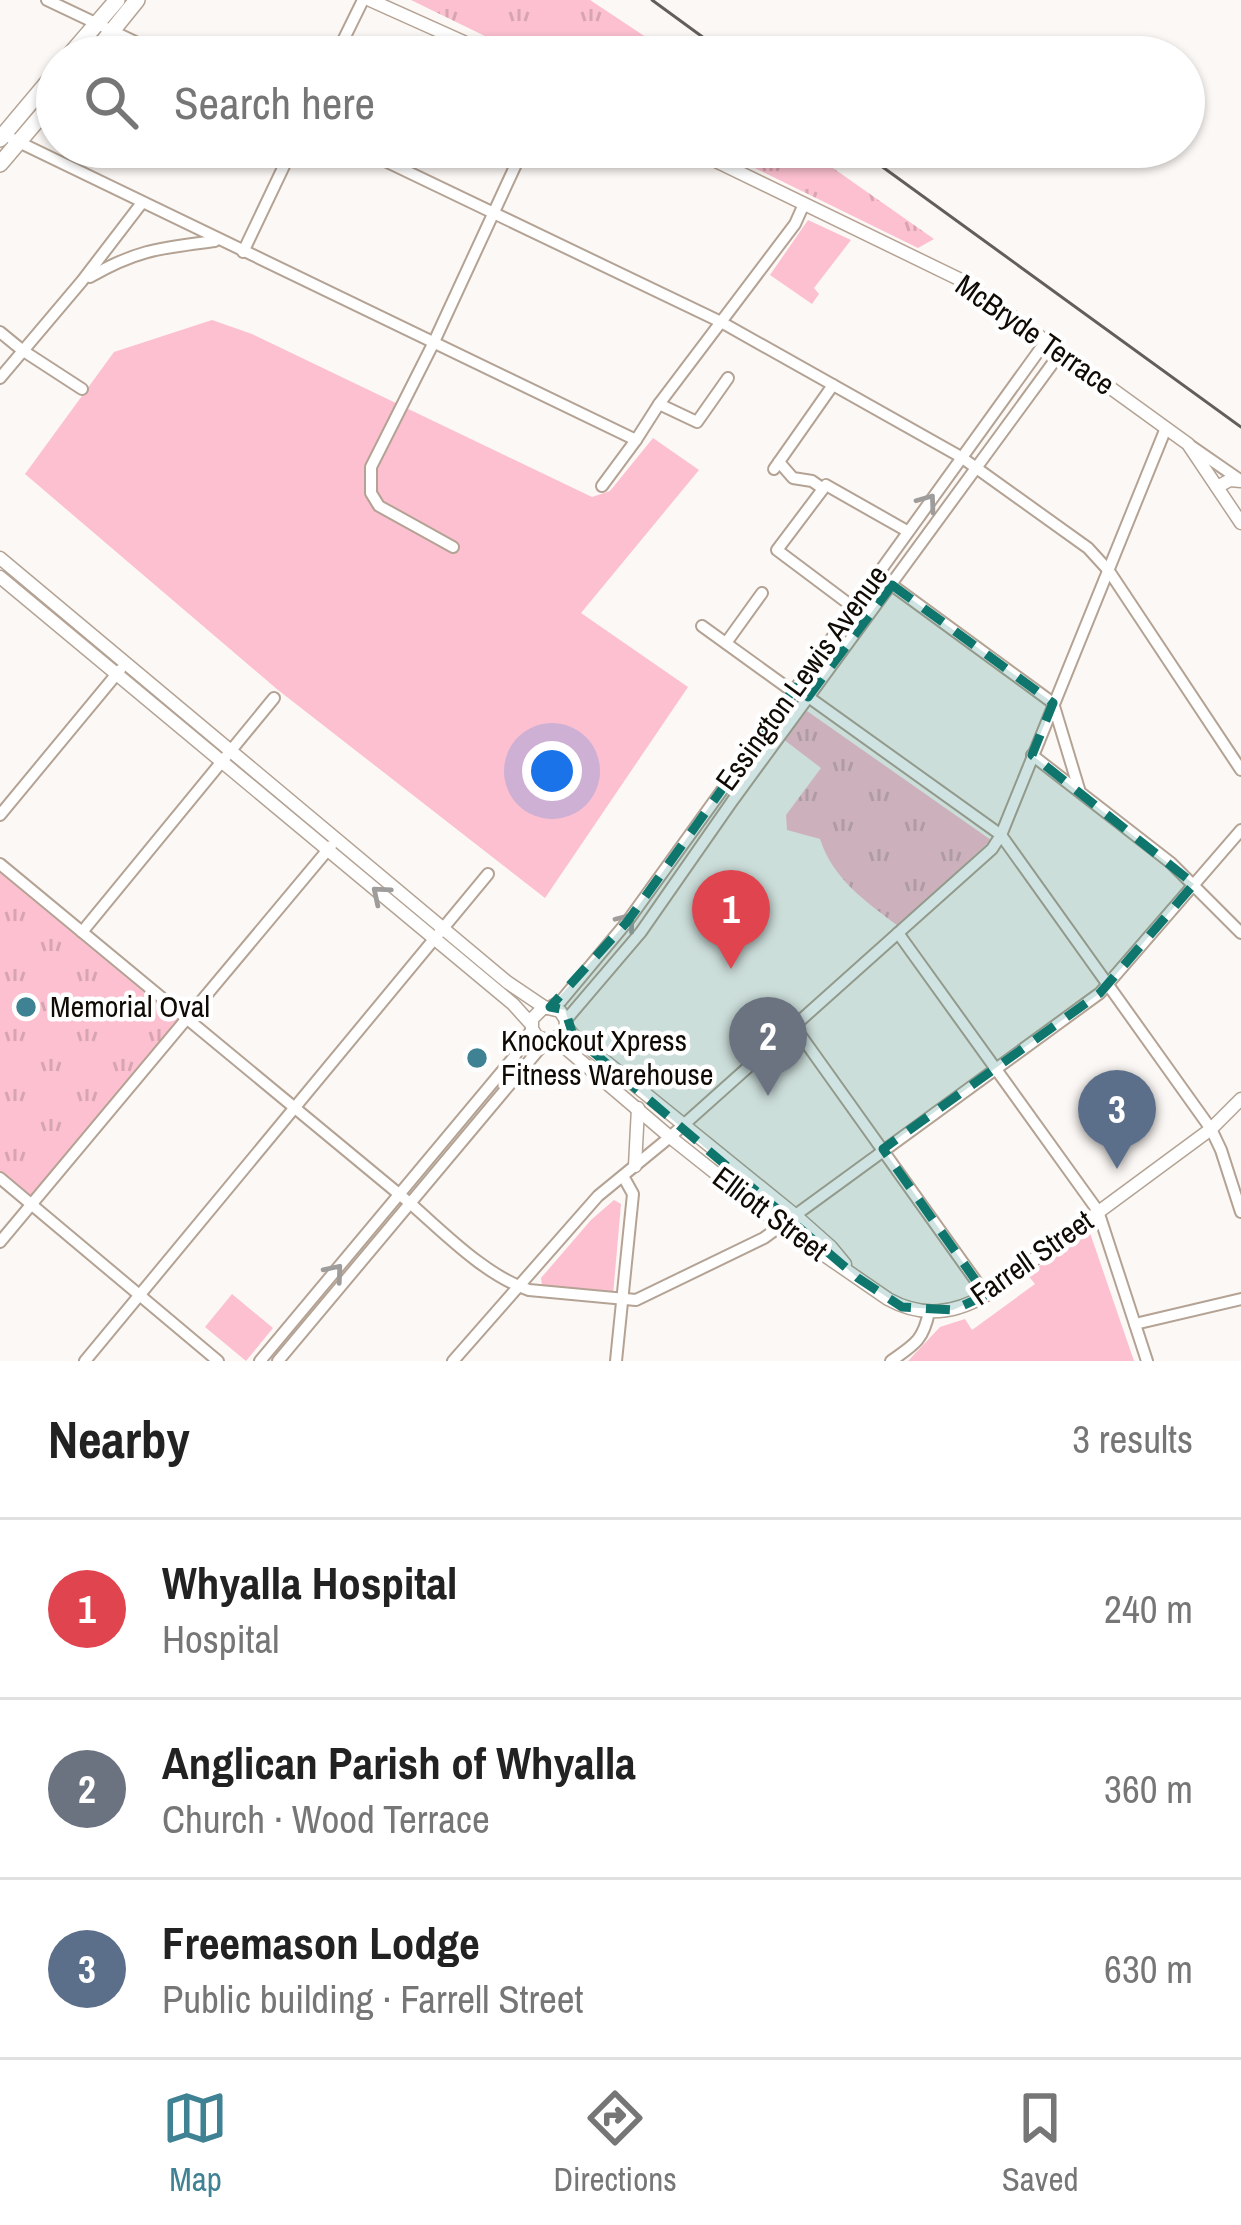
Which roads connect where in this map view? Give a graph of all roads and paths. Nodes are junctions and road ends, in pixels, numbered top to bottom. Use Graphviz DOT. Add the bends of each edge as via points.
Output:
graph roads {
  1 [pos="47,0"];
  2 [pos="116,0"];
  3 [pos="137,0"];
  4 [pos="366,0"];
  5 [pos="96,24"];
  6 [pos="113,31"];
  7 [pos="86,36"];
  8 [pos="109,36"];
  9 [pos="123,36"];
  10 [pos="346,36"];
  11 [pos="449,36"];
  12 [pos="36,97"];
  13 [pos="36,114"];
  14 [pos="5,138"];
  15 [pos="36,153"];
  16 [pos="0,164"];
  17 [pos="67,168"];
  18 [pos="283,168"];
  19 [pos="401,168"];
  20 [pos="514,168"];
  21 [pos="730,168"];
  22 [pos="141,204"];
  23 [pos="804,204"];
  24 [pos="494,212"];
  25 [pos="218,241"];
  26 [pos="243,252"];
  27 [pos="82,281"];
  28 [pos="721,322"];
  29 [pos="0,332"];
  30 [pos="1046,341"];
  31 [pos="433,344"];
  32 [pos="22,350"];
  33 [pos="1061,352"];
  34 [pos="0,377"];
  35 [pos="728,378"];
  36 [pos="833,385"];
  37 [pos="82,389"];
  38 [pos="658,404"];
  39 [pos="1166,428"];
  40 [pos="636,440"];
  41 [pos="1188,444"];
  42 [pos="961,457"];
  43 [pos="976,468"];
  44 [pos="1241,481"];
  45 [pos="602,486"];
  46 [pos="821,488"];
  47 [pos="1217,488"];
  48 [pos="1241,523"];
  49 [pos="907,531"];
  50 [pos="453,547"];
  51 [pos="0,558"];
  52 [pos="1109,572"];
  53 [pos="876,574"];
  54 [pos="6,582"];
  55 [pos="892,586"];
  56 [pos="762,593"];
  57 [pos="853,607"];
  58 [pos="702,626"];
  59 [pos="726,644"];
  60 [pos="122,669"];
  61 [pos="793,689"];
  62 [pos="808,697"];
  63 [pos="274,698"];
  64 [pos="1053,703"];
  65 [pos="1032,755"];
  66 [pos="227,756"];
  67 [pos="1241,770"];
  68 [pos="1079,789"];
  69 [pos="0,815"];
  70 [pos="1241,830"];
  71 [pos="1001,835"];
  72 [pos="333,844"];
  73 [pos="0,864"];
  74 [pos="488,874"];
  75 [pos="1194,884"];
  76 [pos="444,926"];
  77 [pos="82,932"];
  78 [pos="898,933"];
  79 [pos="1241,933"];
  80 [pos="434,939"];
  81 [pos="1107,985"];
  82 [pos="547,1007"];
  83 [pos="187,1019"];
  84 [pos="566,1023"];
  85 [pos="794,1026"];
  86 [pos="532,1027"];
  87 [pos="549,1041"];
  88 [pos="996,1068"];
  89 [pos="1241,1099"];
  90 [pos="294,1107"];
  91 [pos="638,1108"];
  92 [pos="684,1125"];
  93 [pos="1211,1129"];
  94 [pos="670,1137"];
  95 [pos="884,1149"];
  96 [pos="635,1166"];
  97 [pos="623,1176"];
  98 [pos="0,1178"];
  99 [pos="399,1195"];
  100 [pos="32,1204"];
  101 [pos="411,1204"];
  102 [pos="1098,1211"];
  103 [pos="1241,1211"];
  104 [pos="795,1215"];
  105 [pos="782,1226"];
  106 [pos="0,1242"];
  107 [pos="858,1278"];
  108 [pos="517,1286"];
  109 [pos="986,1294"];
  110 [pos="140,1295"];
  111 [pos="622,1299"];
  112 [pos="1241,1300"];
  113 [pos="929,1312"];
  114 [pos="1135,1324"];
  115 [pos="85,1361"];
  116 [pos="218,1361"];
  117 [pos="260,1361"];
  118 [pos="278,1361"];
  119 [pos="453,1361"];
  120 [pos="616,1361"];
  121 [pos="891,1361"];
  122 [pos="1147,1361"];
  1 -- 5 [label="street"];
  2 -- 5 [label="highway"];
  3 -- 6 [label="highway"];
  4 -- 10 [label="street"];
  4 -- 11 [label="main road"];
  5 -- 6 [label="street"];
  5 -- 7 [label="highway"];
  6 -- 8 [label="highway"];
  6 -- 9 [label="street"];
  12 -- 14 [label="highway"];
  13 -- 14 [label="highway"];
  14 -- 15 [label="street"];
  14 -- 16 [label="highway"];
  17 -- 22 [label="street"];
  18 -- 26 [label="street"];
  19 -- 24 [label="street"];
  20 -- 24 [label="street"];
  21 -- 23 [label="main road, McBryde Terrace"];
  22 -- 25 [label="street"];
  22 -- 27 [label="street"];
  23 -- 28 [label="street"];
  23 -- 30 [label="main road, McBryde Terrace" via="963,281"];
  24 -- 28 [label="street"];
  24 -- 31 [label="street"];
  25 -- 26 [label="street"];
  25 -- 27 [label="street" via="153,248"];
  26 -- 31 [label="street"];
  27 -- 32 [label="street"];
  28 -- 36 [label="street"];
  28 -- 38 [label="street"];
  29 -- 32 [label="street"];
  30 -- 33 [label="main road, McBryde Terrace"];
  30 -- 42 [label="street, Essington Lewis Avenue"];
  31 -- 40 [label="street"];
  31 -- 50 [label="street" via="371,467 371,493 379,506"];
  32 -- 34 [label="street"];
  32 -- 37 [label="street"];
  33 -- 39 [label="main road, McBryde Terrace"];
  33 -- 43 [label="street, Essington Lewis Avenue"];
  35 -- 38 [label="street" via="698,422"];
  36 -- 42 [label="street"];
  36 -- 46 [label="street" via="776,465"];
  38 -- 40 [label="street"];
  39 -- 41 [label="main road, McBryde Terrace"];
  39 -- 52 [label="street"];
  40 -- 45 [label="street"];
  41 -- 44 [label="street, McBryde Terrace"];
  41 -- 47 [label="main road"];
  42 -- 43 [label="street"];
  49 -- 42 [label="street, Essington Lewis Avenue, one-way"];
  43 -- 52 [label="street"];
  43 -- 55 [label="street, Essington Lewis Avenue"];
  44 -- 47 [label="main road"];
  46 -- 49 [label="street"];
  46 -- 57 [label="street" via="777,550"];
  47 -- 48 [label="main road"];
  49 -- 53 [label="street, Essington Lewis Avenue"];
  51 -- 54 [label="main road"];
  52 -- 64 [label="street"];
  52 -- 67 [label="street"];
  53 -- 55 [label="street"];
  53 -- 57 [label="street, Essington Lewis Avenue"];
  54 -- 60 [label="main road"];
  55 -- 62 [label="street, Essington Lewis Avenue"];
  55 -- 64 [label="street"];
  56 -- 59 [label="street"];
  57 -- 61 [label="street, Essington Lewis Avenue"];
  58 -- 59 [label="street"];
  59 -- 61 [label="street"];
  60 -- 66 [label="main road"];
  60 -- 69 [label="street"];
  61 -- 62 [label="street"];
  82 -- 61 [label="street, Essington Lewis Avenue, one-way" via="562,1001 627,922"];
  62 -- 71 [label="street"];
  62 -- 84 [label="street, Essington Lewis Avenue"];
  63 -- 66 [label="street"];
  64 -- 65 [label="street"];
  64 -- 68 [label="street"];
  65 -- 68 [label="street"];
  65 -- 71 [label="street"];
  66 -- 72 [label="main road"];
  66 -- 77 [label="street"];
  68 -- 75 [label="street"];
  70 -- 75 [label="street"];
  71 -- 78 [label="street"];
  71 -- 81 [label="street"];
  72 -- 76 [label="main road"];
  80 -- 72 [label="main road, one-way"];
  72 -- 83 [label="street"];
  73 -- 77 [label="street"];
  74 -- 76 [label="street"];
  75 -- 79 [label="street"];
  75 -- 81 [label="street"];
  76 -- 80 [label="street"];
  76 -- 82 [label="main road"];
  77 -- 83 [label="street"];
  78 -- 85 [label="street"];
  78 -- 88 [label="street"];
  80 -- 86 [label="main road"];
  80 -- 90 [label="street"];
  81 -- 88 [label="street"];
  81 -- 93 [label="street"];
  82 -- 84 [label="main road"];
  82 -- 86 [label="main road"];
  83 -- 90 [label="street"];
  83 -- 100 [label="street"];
  84 -- 87 [label="main road" via="562,1036"];
  84 -- 92 [label="main road, Elliott Street"];
  85 -- 92 [label="street"];
  85 -- 95 [label="street"];
  86 -- 87 [label="main road"];
  86 -- 99 [label="street"];
  87 -- 91 [label="main road, Elliott Street"];
  87 -- 101 [label="street"];
  88 -- 95 [label="street"];
  88 -- 102 [label="street"];
  89 -- 93 [label="main road, Farrell Street"];
  90 -- 99 [label="street"];
  90 -- 110 [label="street"];
  91 -- 94 [label="main road, Elliott Street"];
  91 -- 96 [label="main road"];
  92 -- 94 [label="street"];
  92 -- 104 [label="main road, Elliott Street"];
  93 -- 102 [label="main road, Farrell Street"];
  93 -- 103 [label="street"];
  94 -- 96 [label="street"];
  94 -- 105 [label="main road, Elliott Street"];
  95 -- 104 [label="street"];
  95 -- 109 [label="street"];
  96 -- 97 [label="street"];
  97 -- 108 [label="street"];
  97 -- 111 [label="street" via="633,1194"];
  98 -- 100 [label="street"];
  99 -- 101 [label="street"];
  117 -- 99 [label="street, one-way"];
  100 -- 106 [label="street"];
  100 -- 110 [label="street"];
  101 -- 108 [label="street"];
  101 -- 118 [label="street"];
  102 -- 109 [label="main road, Farrell Street"];
  102 -- 114 [label="street"];
  104 -- 105 [label="street"];
  104 -- 107 [label="main road, Elliott Street"];
  105 -- 107 [label="main road, Elliott Street"];
  105 -- 111 [label="street" via="636,1300"];
  107 -- 113 [label="main road, Farrell Street" via="902,1306"];
  108 -- 111 [label="street"];
  108 -- 119 [label="street"];
  109 -- 113 [label="main road, Farrell Street"];
  110 -- 115 [label="street"];
  110 -- 116 [label="street"];
  111 -- 120 [label="street"];
  112 -- 114 [label="street"];
  113 -- 121 [label="street, Farrell Street" via="920,1339"];
  114 -- 122 [label="street"];
}
